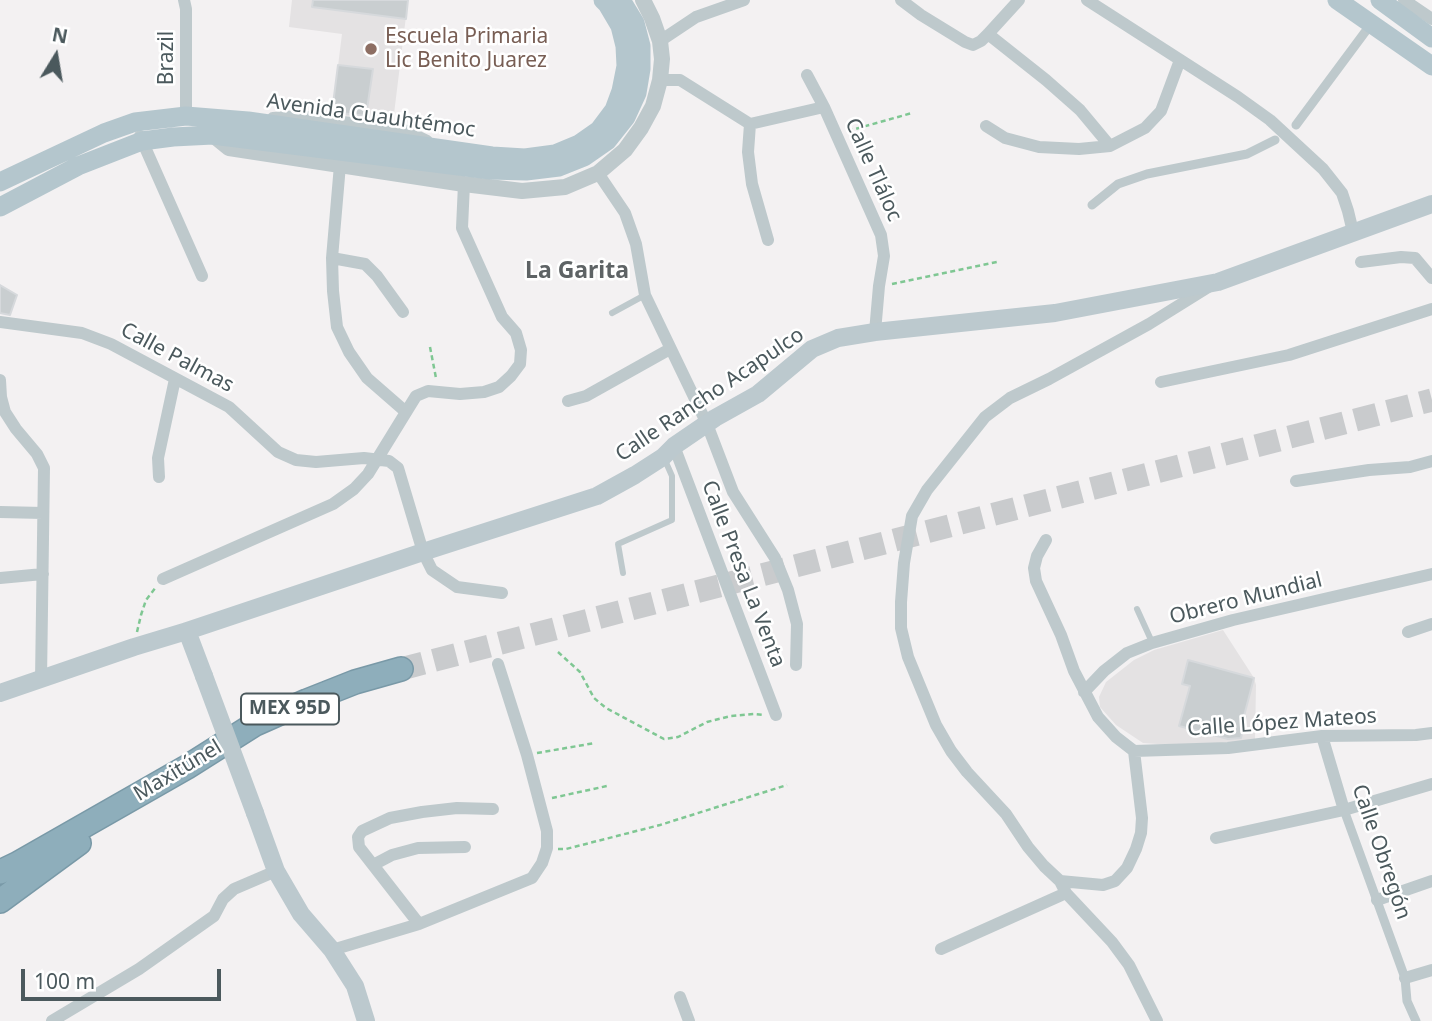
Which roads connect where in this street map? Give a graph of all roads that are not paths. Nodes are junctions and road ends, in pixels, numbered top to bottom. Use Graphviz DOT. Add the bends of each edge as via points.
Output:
graph roads {
  1 [pos="184,0"];
  2 [pos="603,0"];
  3 [pos="621,0"];
  4 [pos="643,0"];
  5 [pos="744,0"];
  6 [pos="901,0"];
  7 [pos="1019,0"];
  8 [pos="1087,0"];
  9 [pos="1337,0"];
  10 [pos="1381,0"];
  11 [pos="1404,0"];
  12 [pos="1432,19"];
  13 [pos="1371,24"];
  14 [pos="988,34"];
  15 [pos="1432,38"];
  16 [pos="660,41"];
  17 [pos="1180,60"];
  18 [pos="1432,66"];
  19 [pos="807,75"];
  20 [pos="660,80"];
  21 [pos="824,107"];
  22 [pos="186,116"];
  23 [pos="135,122"];
  24 [pos="750,124"];
  25 [pos="1296,125"];
  26 [pos="986,126"];
  27 [pos="213,135"];
  28 [pos="1275,140"];
  29 [pos="142,141"];
  30 [pos="1110,146"];
  31 [pos="340,165"];
  32 [pos="598,173"];
  33 [pos="0,182"];
  34 [pos="464,184"];
  35 [pos="1432,204"];
  36 [pos="1092,205"];
  37 [pos="0,207"];
  38 [pos="1353,232"];
  39 [pos="768,240"];
  40 [pos="332,258"];
  41 [pos="1361,262"];
  42 [pos="202,276"];
  43 [pos="1432,278"];
  44 [pos="1218,282"];
  45 [pos="645,295"];
  46 [pos="1432,309"];
  47 [pos="403,312"];
  48 [pos="612,313"];
  49 [pos="0,322"];
  50 [pos="875,332"];
  51 [pos="670,349"];
  52 [pos="175,379"];
  53 [pos="0,380"];
  54 [pos="1161,382"];
  55 [pos="568,401"];
  56 [pos="406,412"];
  57 [pos="707,424"];
  58 [pos="669,452"];
  59 [pos="377,459"];
  60 [pos="1432,461"];
  61 [pos="159,477"];
  62 [pos="1296,481"];
  63 [pos="0,512"];
  64 [pos="43,513"];
  65 [pos="1046,540"];
  66 [pos="423,552"];
  67 [pos="623,573"];
  68 [pos="43,574"];
  69 [pos="1432,574"];
  70 [pos="0,578"];
  71 [pos="163,579"];
  72 [pos="502,593"];
  73 [pos="1137,608"];
  74 [pos="1432,624"];
  75 [pos="187,631"];
  76 [pos="1408,632"];
  77 [pos="1152,643"];
  78 [pos="498,664"];
  79 [pos="796,665"];
  80 [pos="401,669"];
  81 [pos="41,680"];
  82 [pos="1084,692"];
  83 [pos="0,693"];
  84 [pos="776,715"];
  85 [pos="1432,733"];
  86 [pos="1322,736"];
  87 [pos="1135,751"];
  88 [pos="187,767"];
  89 [pos="1432,784"];
  90 [pos="494,809"];
  91 [pos="1344,810"];
  92 [pos="1216,838"];
  93 [pos="466,847"];
  94 [pos="48,865"];
  95 [pos="373,865"];
  96 [pos="276,871"];
  97 [pos="0,872"];
  98 [pos="1432,881"];
  99 [pos="0,887"];
  100 [pos="1063,887"];
  101 [pos="1377,900"];
  102 [pos="0,901"];
  103 [pos="419,924"];
  104 [pos="941,949"];
  105 [pos="332,950"];
  106 [pos="1432,970"];
  107 [pos="1405,978"];
  108 [pos="680,997"];
  109 [pos="52,1021"];
  110 [pos="366,1021"];
  111 [pos="689,1021"];
  112 [pos="1157,1021"];
  113 [pos="1416,1021"];
  1 -- 22 [label="street, Brazil"];
  2 -- 22 [label="main road, Avenida Cuauhtémoc" via="620,26 625,46 621,91 599,130 555,154 525,158 446,150"];
  3 -- 27 [label="main road, Avenida Cuauhtémoc" via="635,23 641,46 637,93 607,141 584,158 559,167 491,170"];
  4 -- 16 [label="street, Avenida Cuauhtémoc"];
  5 -- 16 [label="street" via="696,17"];
  6 -- 14 [label="street" via="965,42 973,45"];
  7 -- 14 [label="street"];
  8 -- 17 [label="street"];
  9 -- 13 [label="main road"];
  10 -- 15 [label="main road"];
  11 -- 12 [label="street"];
  13 -- 18 [label="main road"];
  13 -- 25 [label="street"];
  14 -- 30 [label="street" via="1080,110"];
  16 -- 20 [label="street, Avenida Cuauhtémoc"];
  17 -- 30 [label="street" via="1161,111 1145,128"];
  17 -- 38 [label="street" via="1270,120 1322,169 1342,193"];
  19 -- 21 [label="street, Calle Tláloc"];
  20 -- 24 [label="street" via="680,80"];
  20 -- 32 [label="street, Avenida Cuauhtémoc" via="641,128 625,150"];
  21 -- 24 [label="street, Calle Tláloc"];
  21 -- 50 [label="street, Calle Tláloc" via="881,235 884,256"];
  22 -- 23 [label="main road, Avenida Cuauhtémoc"];
  23 -- 29 [label="street"];
  23 -- 33 [label="main road, Avenida Cuauhtémoc"];
  24 -- 39 [label="street" via="752,184"];
  26 -- 30 [label="street" via="1005,138 1040,147"];
  27 -- 29 [label="main road, Avenida Cuauhtémoc"];
  27 -- 31 [label="street, Avenida Cuauhtémoc" via="229,148"];
  28 -- 36 [label="street" via="1247,154 1118,184"];
  29 -- 37 [label="main road, Avenida Cuauhtémoc" via="78,166"];
  29 -- 42 [label="street"];
  31 -- 34 [label="street, Avenida Cuauhtémoc"];
  31 -- 40 [label="street"];
  32 -- 34 [label="street, Avenida Cuauhtémoc" via="565,187 522,191"];
  32 -- 45 [label="street" via="625,213"];
  34 -- 56 [label="street" via="462,228 502,317 516,334 520,364 499,387 460,394 428,391 416,396"];
  35 -- 38 [label="main road, Calle Rancho Acapulco"];
  38 -- 44 [label="main road, Calle Rancho Acapulco"];
  40 -- 47 [label="street" via="365,264"];
  40 -- 56 [label="street" via="338,327 349,352 367,378"];
  41 -- 43 [label="street" via="1415,258"];
  44 -- 50 [label="main road, Calle Rancho Acapulco" via="1055,313"];
  44 -- 100 [label="street" via="1010,398 985,417 912,516 901,628 916,679 951,751"];
  45 -- 48 [label="lane"];
  45 -- 51 [label="street"];
  46 -- 54 [label="street" via="1289,355"];
  49 -- 52 [label="street, Calle Palmas" via="82,333"];
  50 -- 57 [label="main road, Calle Rancho Acapulco" via="838,338 812,349 758,394"];
  51 -- 55 [label="street" via="586,396"];
  51 -- 57 [label="street"];
  52 -- 59 [label="street, Calle Palmas" via="229,407 278,452 296,460"];
  52 -- 61 [label="street" via="157,463"];
  53 -- 64 [label="street" via="5,412 44,468"];
  56 -- 59 [label="street"];
  57 -- 58 [label="main road, Calle Rancho Acapulco"];
  57 -- 79 [label="street" via="733,492 775,558 788,590 797,624"];
  58 -- 66 [label="main road, Calle Rancho Acapulco" via="597,496"];
  58 -- 67 [label="lane" via="672,520 618,544"];
  58 -- 84 [label="street, Calle Presa La Venta"];
  59 -- 66 [label="street" via="398,468"];
  59 -- 71 [label="street" via="354,489 333,504"];
  60 -- 62 [label="street"];
  63 -- 64 [label="street"];
  64 -- 68 [label="street"];
  65 -- 82 [label="street" via="1034,568 1036,581"];
  66 -- 72 [label="street" via="432,570 457,587"];
  66 -- 75 [label="main road, Calle Rancho Acapulco"];
  68 -- 70 [label="street"];
  68 -- 81 [label="street"];
  69 -- 77 [label="street, Obrero Mundial"];
  73 -- 77 [label="lane"];
  74 -- 76 [label="street"];
  75 -- 81 [label="main road, Calle Rancho Acapulco"];
  75 -- 96 [label="main road, bridge"];
  77 -- 82 [label="street, Obrero Mundial" via="1127,653"];
  78 -- 103 [label="street" via="527,755 547,831 547,848 532,878"];
  80 -- 88 [label="highway, Maxitúnel / MEX 95D" via="355,682 255,724"];
  81 -- 83 [label="main road, Calle Rancho Acapulco"];
  82 -- 87 [label="street" via="1098,717"];
  85 -- 86 [label="street, Calle López Mateos"];
  86 -- 87 [label="street, Calle López Mateos" via="1228,748"];
  86 -- 91 [label="street, Calle Obregón"];
  87 -- 100 [label="street" via="1141,833 1127,868 1115,881"];
  88 -- 94 [label="highway, MEX 95D"];
  88 -- 97 [label="highway, Maxitúnel / MEX 95D"];
  89 -- 91 [label="street"];
  90 -- 95 [label="street" via="457,808 390,818 358,837 359,847"];
  91 -- 92 [label="street"];
  91 -- 101 [label="street, Calle Obregón"];
  93 -- 95 [label="street" via="418,848"];
  94 -- 99 [label="highway, MEX 95D"];
  94 -- 102 [label="highway"];
  95 -- 103 [label="street"];
  96 -- 105 [label="main road" via="301,914"];
  96 -- 109 [label="street" via="234,889 214,916 139,970"];
  98 -- 101 [label="street"];
  100 -- 104 [label="street"];
  100 -- 112 [label="street" via="1129,965"];
  101 -- 107 [label="street, Calle Obregón"];
  103 -- 105 [label="street"];
  105 -- 110 [label="main road" via="355,986"];
  106 -- 107 [label="street"];
  107 -- 113 [label="street, Calle Obregón"];
  108 -- 111 [label="street"];
}
